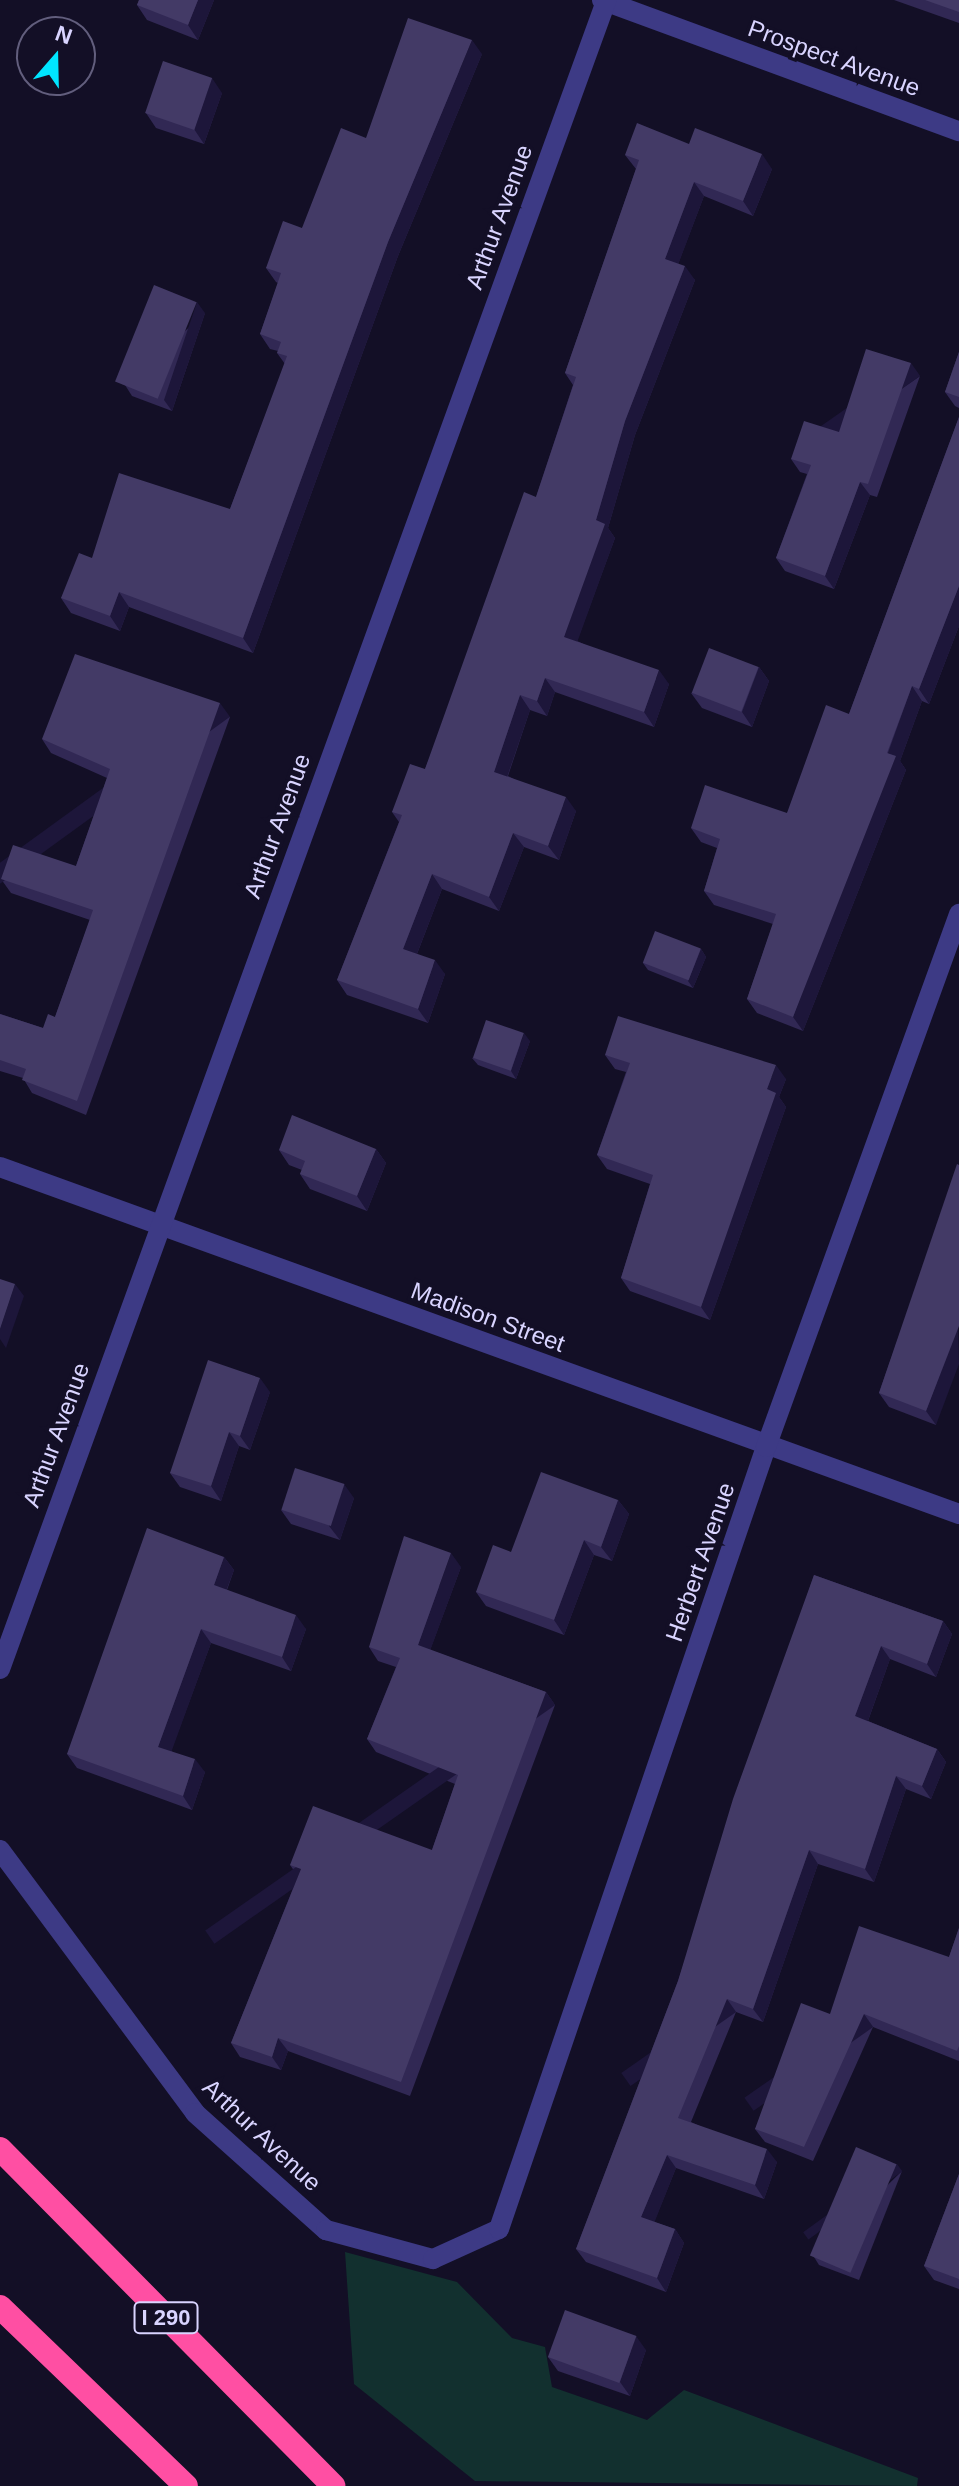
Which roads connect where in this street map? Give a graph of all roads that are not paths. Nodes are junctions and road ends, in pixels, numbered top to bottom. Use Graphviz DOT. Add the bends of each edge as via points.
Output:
graph roads {
  1 [pos="604,1"];
  2 [pos="959,131"];
  3 [pos="959,914"];
  4 [pos="0,1167"];
  5 [pos="160,1224"];
  6 [pos="766,1447"];
  7 [pos="959,1514"];
  8 [pos="0,1669"];
  9 [pos="0,1850"];
  10 [pos="0,2149"];
  11 [pos="499,2229"];
  12 [pos="0,2307"];
  13 [pos="186,2486"];
  14 [pos="334,2486"];
  1 -- 2 [label="street, Prospect Avenue"];
  1 -- 5 [label="street, Arthur Avenue"];
  3 -- 6 [label="street, Herbert Avenue"];
  4 -- 5 [label="street, Madison Street"];
  5 -- 6 [label="street, Madison Street"];
  5 -- 8 [label="street, Arthur Avenue"];
  6 -- 7 [label="street, Madison Street"];
  6 -- 11 [label="street, Herbert Avenue"];
  9 -- 11 [label="street, Arthur Avenue" via="195,2113 326,2230 433,2259"];
  10 -- 14 [label="highway, I 290"];
  12 -- 13 [label="highway"];
}
